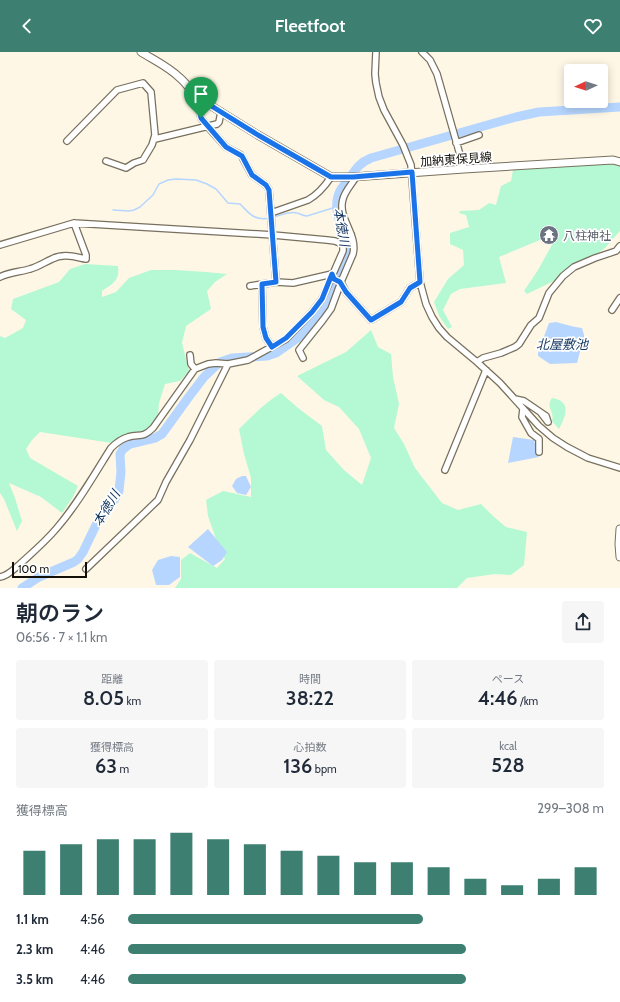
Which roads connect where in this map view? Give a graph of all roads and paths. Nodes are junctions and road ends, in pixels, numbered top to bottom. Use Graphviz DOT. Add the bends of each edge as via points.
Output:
graph roads {
  1 [pos="141,52"];
  2 [pos="376,52"];
  3 [pos="422,52"];
  4 [pos="197,97"];
  5 [pos="221,112"];
  6 [pos="208,127"];
  7 [pos="479,134"];
  8 [pos="154,139"];
  9 [pos="67,141"];
  10 [pos="456,143"];
  11 [pos="106,161"];
  12 [pos="620,162"];
  13 [pos="464,169"];
  14 [pos="412,172"];
  15 [pos="331,177"];
  16 [pos="352,177"];
  17 [pos="271,214"];
  18 [pos="74,223"];
  19 [pos="351,234"];
  20 [pos="273,235"];
  21 [pos="342,244"];
  22 [pos="0,245"];
  23 [pos="620,246"];
  24 [pos="0,277"];
  25 [pos="333,277"];
  26 [pos="276,282"];
  27 [pos="340,282"];
  28 [pos="420,282"];
  29 [pos="262,284"];
  30 [pos="250,286"];
  31 [pos="620,298"];
  32 [pos="612,310"];
  33 [pos="271,348"];
  34 [pos="190,355"];
  35 [pos="303,358"];
  36 [pos="477,362"];
  37 [pos="226,364"];
  38 [pos="195,370"];
  39 [pos="486,370"];
  40 [pos="515,400"];
  41 [pos="523,409"];
  42 [pos="541,413"];
  43 [pos="539,452"];
  44 [pos="620,468"];
  45 [pos="445,470"];
  46 [pos="620,529"];
  47 [pos="620,557"];
  48 [pos="86,569"];
  49 [pos="0,577"];
  1 -- 4 [label="main road" via="179,77"];
  2 -- 14 [label="street" via="375,74 379,97 412,164"];
  3 -- 10 [label="street" via="430,60 437,74"];
  4 -- 5 [label="main road"];
  4 -- 6 [label="street" via="201,118"];
  5 -- 6 [label="street" via="219,122"];
  5 -- 15 [label="main road"];
  6 -- 8 [label="street"];
  6 -- 17 [label="street" via="226,147 242,156 252,175 266,185 269,190"];
  7 -- 10 [label="street"];
  8 -- 9 [label="street" via="151,92 142,83 117,90"];
  8 -- 11 [label="street" via="143,160 126,168"];
  10 -- 13 [label="street"];
  12 -- 13 [label="main road, 加納東保見線" via="613,160"];
  13 -- 14 [label="main road, 加納東保見線"];
  14 -- 16 [label="main road, 加納東保見線"];
  14 -- 28 [label="street"];
  15 -- 16 [label="main road, 加納東保見線"];
  15 -- 17 [label="street" via="312,198"];
  16 -- 19 [label="street" via="342,205"];
  17 -- 20 [label="street"];
  18 -- 20 [label="street"];
  18 -- 22 [label="street"];
  18 -- 24 [label="street" via="86,259 60,256 36,268"];
  19 -- 21 [label="street"];
  19 -- 27 [label="street" via="354,249"];
  20 -- 21 [label="street" via="335,241"];
  20 -- 26 [label="street"];
  21 -- 25 [label="street" via="343,251"];
  23 -- 36 [label="street" via="574,267 549,293 539,318 531,325 519,344"];
  25 -- 26 [label="street" via="293,283"];
  25 -- 27 [label="street"];
  25 -- 33 [label="street" via="312,312 286,338"];
  26 -- 29 [label="street"];
  27 -- 28 [label="street" via="371,320 401,302 410,288"];
  27 -- 35 [label="street" via="331,308 299,350"];
  28 -- 36 [label="street" via="426,304 439,328"];
  29 -- 30 [label="street"];
  29 -- 33 [label="street" via="263,327"];
  31 -- 32 [label="street"];
  33 -- 37 [label="street" via="248,360"];
  34 -- 38 [label="street"];
  36 -- 39 [label="street"];
  37 -- 38 [label="street" via="216,362"];
  37 -- 48 [label="street" via="158,500"];
  38 -- 49 [label="street" via="153,428 143,435 120,440 111,448 56,529 24,561"];
  39 -- 40 [label="street"];
  39 -- 45 [label="street"];
  40 -- 41 [label="street"];
  40 -- 42 [label="street" via="524,401"];
  41 -- 43 [label="street" via="522,417 531,433 538,439"];
  41 -- 44 [label="street" via="539,426 566,447 588,458"];
  46 -- 47 [label="main road"];
}
